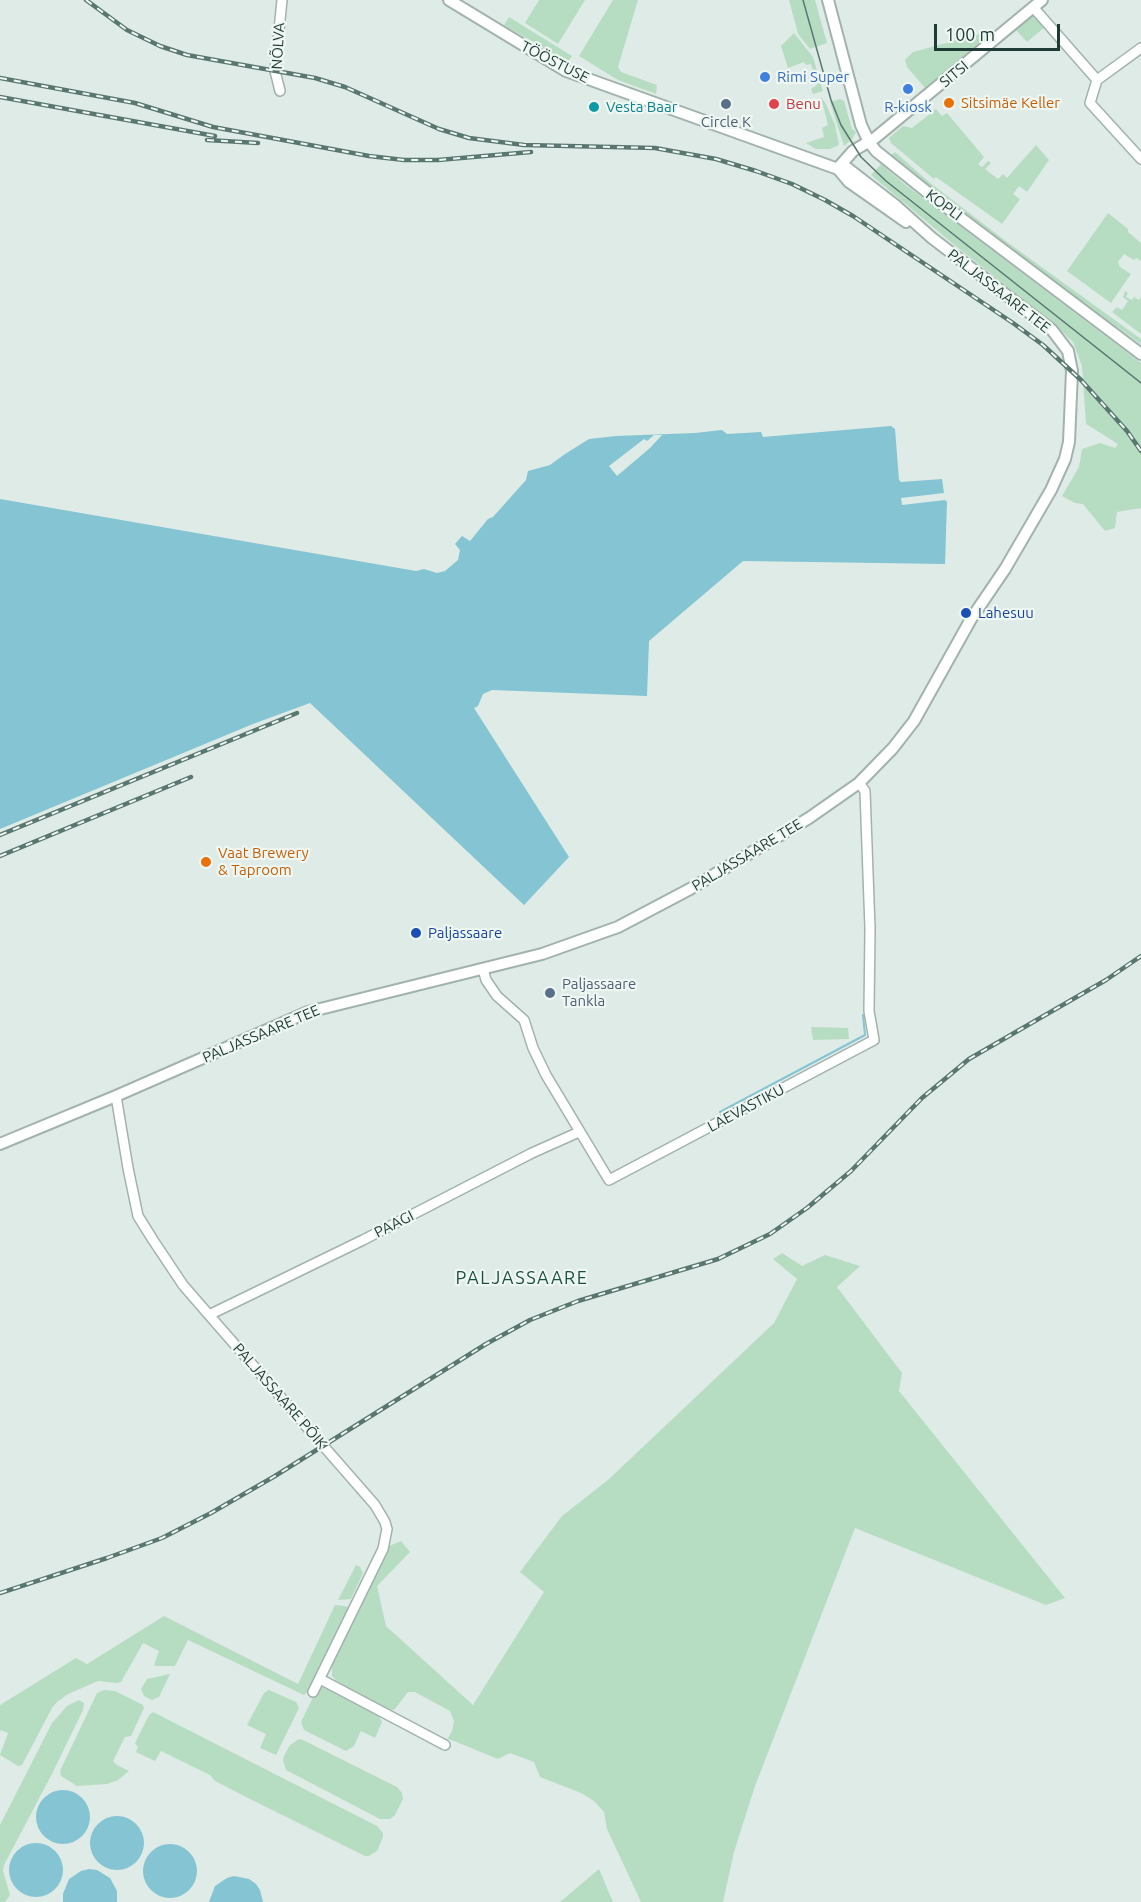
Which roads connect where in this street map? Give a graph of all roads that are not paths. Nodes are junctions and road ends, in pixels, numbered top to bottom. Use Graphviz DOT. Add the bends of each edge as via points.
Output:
graph roads {
  1 [pos="282,0"];
  2 [pos="449,0"];
  3 [pos="828,0"];
  4 [pos="1037,4"];
  5 [pos="1141,48"];
  6 [pos="1097,80"];
  7 [pos="280,91"];
  8 [pos="869,142"];
  9 [pos="1141,159"];
  10 [pos="840,166"];
  11 [pos="1141,354"];
  12 [pos="859,783"];
  13 [pos="483,969"];
  14 [pos="116,1096"];
  15 [pos="579,1132"];
  16 [pos="0,1144"];
  17 [pos="209,1315"];
  18 [pos="320,1679"];
  19 [pos="313,1692"];
  20 [pos="445,1745"];
  1 -- 7 [label="street, NÕLVA" via="275,71"];
  2 -- 10 [label="street, TÖÖSTUSE" via="566,71"];
  3 -- 8 [label="street, KOPLI" via="861,126"];
  4 -- 6 [label="street"];
  4 -- 8 [label="street, SITSI"];
  5 -- 6 [label="street"];
  6 -- 9 [label="street" via="1090,103"];
  8 -- 10 [label="street, SITSI" via="855,149"];
  8 -- 11 [label="street, KOPLI" via="913,182"];
  10 -- 12 [label="street, PALJASSAARE TEE" via="1052,330 1068,351 1072,370 1069,442 1051,490 971,619 914,721"];
  12 -- 13 [label="street, PALJASSAARE TEE" via="800,824 618,927 542,954"];
  12 -- 15 [label="street, LAEVASTIKU" via="866,791 869,1011 874,1040 609,1180"];
  13 -- 14 [label="street, PALJASSAARE TEE" via="308,1012"];
  13 -- 15 [label="street, LAEVASTIKU" via="497,996 524,1020 546,1075"];
  14 -- 16 [label="street, PALJASSAARE TEE"];
  14 -- 17 [label="street, PALJASSAARE PÕIK" via="138,1216 183,1285"];
  15 -- 17 [label="street, PAAGI"];
  17 -- 18 [label="street, PALJASSAARE PÕIK" via="375,1505 385,1522 383,1549"];
  18 -- 19 [label="street, PALJASSAARE PÕIK"];
  18 -- 20 [label="street"];
}
